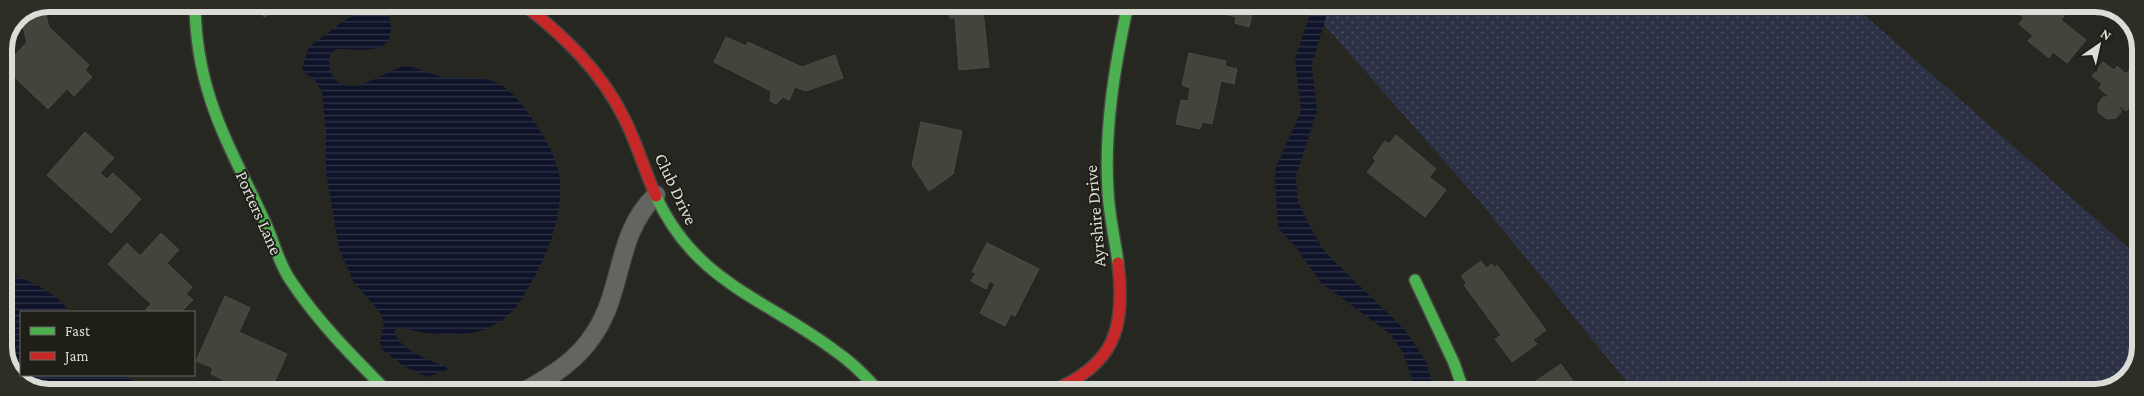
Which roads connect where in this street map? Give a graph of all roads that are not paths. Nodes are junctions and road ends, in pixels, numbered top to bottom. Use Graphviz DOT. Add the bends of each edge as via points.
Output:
graph roads {
  1 [pos="194,13"];
  2 [pos="533,13"];
  3 [pos="1126,13"];
  4 [pos="656,195"];
  5 [pos="1415,280"];
  6 [pos="380,383"];
  7 [pos="537,383"];
  8 [pos="874,383"];
  9 [pos="1072,384"];
  10 [pos="1461,384"];
  1 -- 6 [label="street, Porters Lane" via="198,58 210,107 289,279"];
  2 -- 4 [label="street, Club Drive" via="582,56 607,87 624,118"];
  3 -- 9 [label="street, Ayrshire Drive" via="1107,138 1108,193 1120,294 1118,327 1109,349 1088,373"];
  4 -- 7 [label="street" via="637,216 610,302 594,335 569,363"];
  4 -- 8 [label="street, Club Drive" via="677,234 707,267 750,299 842,356"];
  5 -- 10 [label="street"];
}
